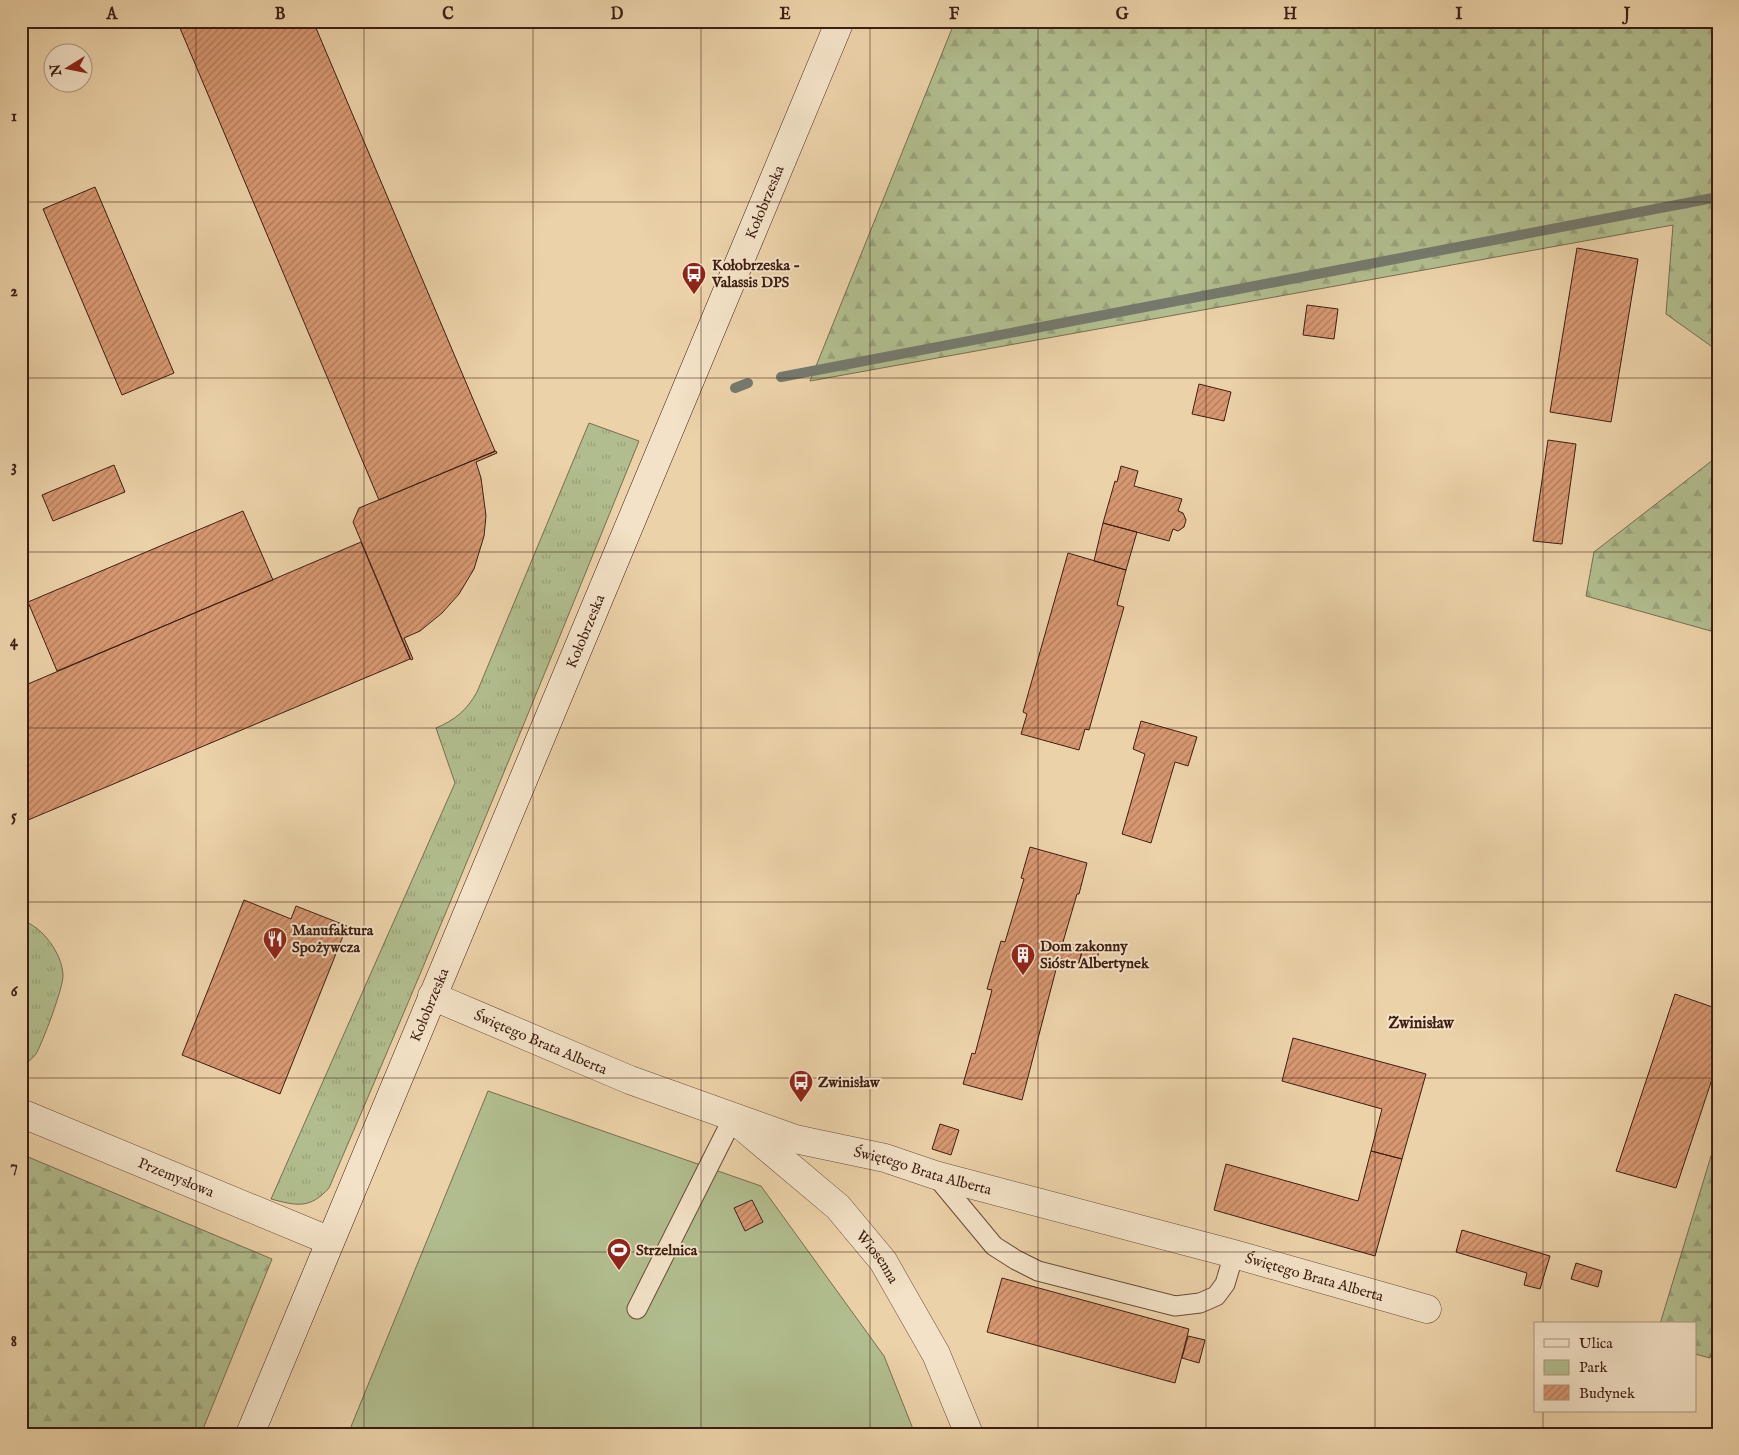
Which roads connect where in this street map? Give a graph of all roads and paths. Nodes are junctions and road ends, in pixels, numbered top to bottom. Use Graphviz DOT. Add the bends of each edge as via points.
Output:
graph roads {
  1 [pos="840,21"];
  2 [pos="432,996"];
  3 [pos="21,1113"];
  4 [pos="733,1118"];
  5 [pos="935,1174"];
  6 [pos="330,1241"];
  7 [pos="1234,1254"];
  8 [pos="637,1309"];
  9 [pos="1426,1309"];
  10 [pos="250,1434"];
  11 [pos="969,1434"];
  1 -- 2 [label="street, Kołobrzeska"];
  2 -- 4 [label="street, Świętego Brata Alberta" via="630,1080"];
  2 -- 6 [label="street, Kołobrzeska"];
  3 -- 6 [label="street, Przemysłowa"];
  4 -- 5 [label="street, Świętego Brata Alberta" via="795,1139 885,1158"];
  4 -- 8 [label="lane"];
  4 -- 11 [label="street, Wiosenna" via="838,1208 883,1261 936,1354"];
  5 -- 7 [label="street, Świętego Brata Alberta"];
  5 -- 7 [label="lane" via="994,1246 1038,1272 1174,1306 1200,1303 1216,1296 1224,1284"];
  6 -- 10 [label="street, Kołobrzeska"];
  7 -- 9 [label="street, Świętego Brata Alberta"];
}
